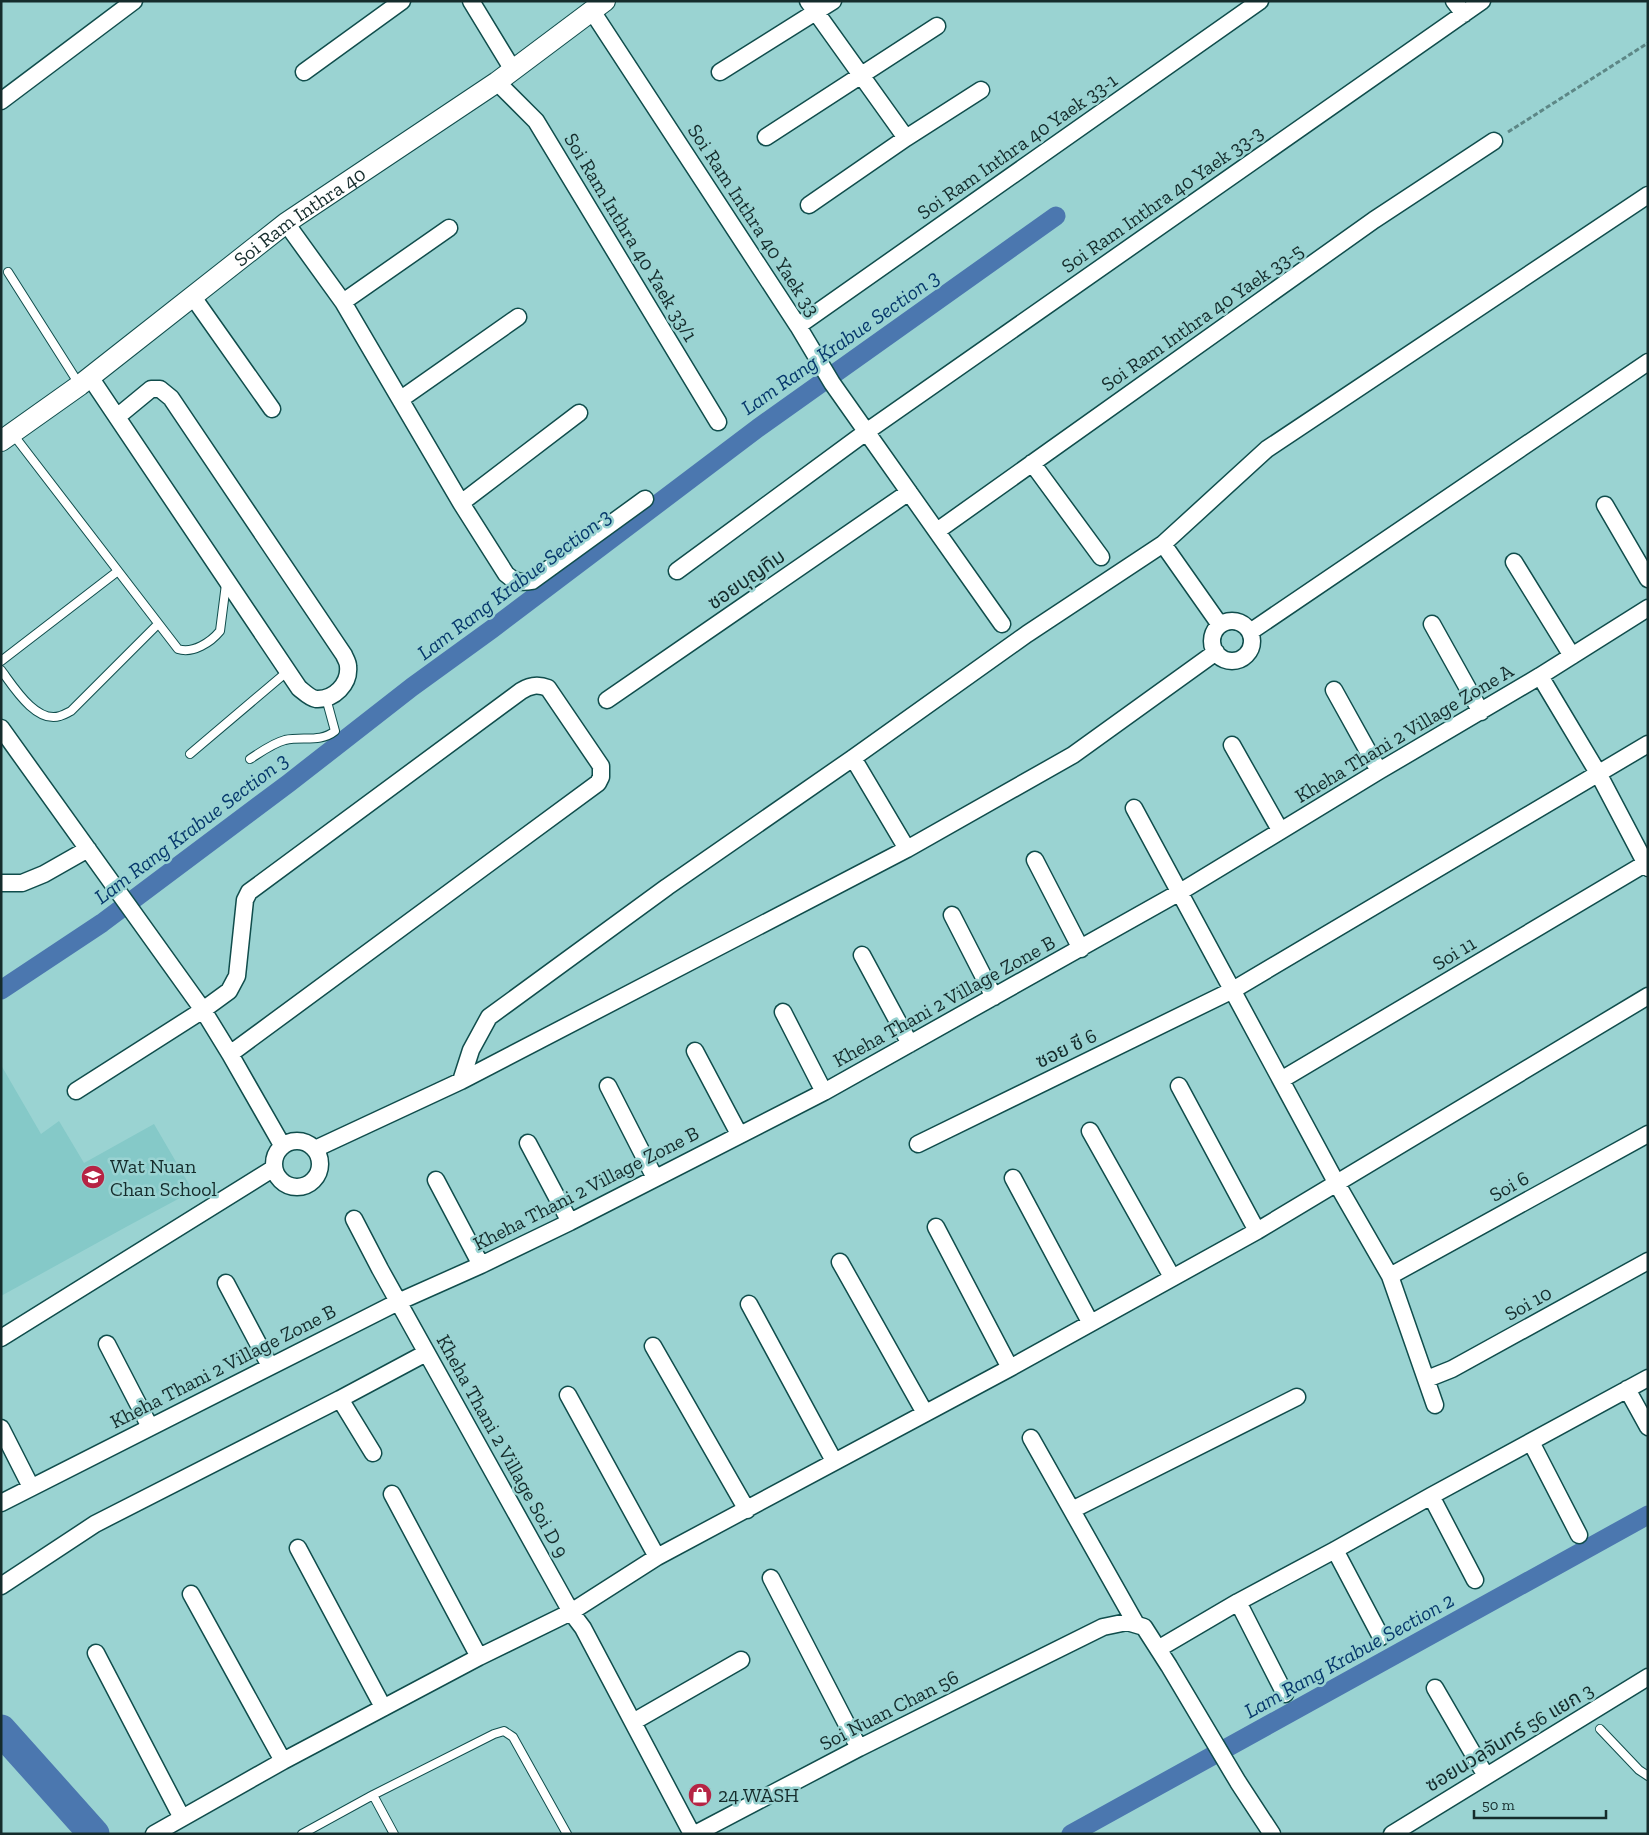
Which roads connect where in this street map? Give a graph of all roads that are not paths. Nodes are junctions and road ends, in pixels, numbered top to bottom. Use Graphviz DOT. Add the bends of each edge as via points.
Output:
graph roads {
  1 [pos="134,1"];
  2 [pos="402,1"];
  3 [pos="471,1"];
  4 [pos="833,1"];
  5 [pos="1260,1"];
  6 [pos="1454,1"];
  7 [pos="1482,1"];
  8 [pos="598,6"];
  9 [pos="812,7"];
  10 [pos="1464,14"];
  11 [pos="937,26"];
  12 [pos="304,72"];
  13 [pos="720,72"];
  14 [pos="862,75"];
  15 [pos="505,76"];
  16 [pos="981,90"];
  17 [pos="1,101"];
  18 [pos="766,137"];
  19 [pos="906,138"];
  20 [pos="1494,141"];
  21 [pos="1648,195"];
  22 [pos="809,205"];
  23 [pos="286,223"];
  24 [pos="449,228"];
  25 [pos="8,272"];
  26 [pos="193,297"];
  27 [pos="343,302"];
  28 [pos="518,317"];
  29 [pos="798,326"];
  30 [pos="1648,362"];
  31 [pos="85,381"];
  32 [pos="401,399"];
  33 [pos="272,408"];
  34 [pos="579,413"];
  35 [pos="118,417"];
  36 [pos="718,422"];
  37 [pos="866,432"];
  38 [pos="7,437"];
  39 [pos="1032,463"];
  40 [pos="909,492"];
  41 [pos="645,499"];
  42 [pos="461,503"];
  43 [pos="1605,505"];
  44 [pos="937,531"];
  45 [pos="1162,544"];
  46 [pos="1101,557"];
  47 [pos="1514,562"];
  48 [pos="118,571"];
  49 [pos="677,571"];
  50 [pos="1648,579"];
  51 [pos="226,582"];
  52 [pos="1648,608"];
  53 [pos="158,624"];
  54 [pos="1002,624"];
  55 [pos="1432,624"];
  56 [pos="1220,625"];
  57 [pos="1250,632"];
  58 [pos="1216,652"];
  59 [pos="1572,656"];
  60 [pos="1,661"];
  61 [pos="1,670"];
  62 [pos="288,671"];
  63 [pos="1540,676"];
  64 [pos="1334,690"];
  65 [pos="326,698"];
  66 [pos="607,700"];
  67 [pos="1481,712"];
  68 [pos="1,728"];
  69 [pos="1648,744"];
  70 [pos="1232,746"];
  71 [pos="190,754"];
  72 [pos="853,758"];
  73 [pos="250,759"];
  74 [pos="1379,771"];
  75 [pos="1598,773"];
  76 [pos="1134,808"];
  77 [pos="1280,830"];
  78 [pos="88,849"];
  79 [pos="907,849"];
  80 [pos="1035,860"];
  81 [pos="1647,864"];
  82 [pos="1,883"];
  83 [pos="1180,892"];
  84 [pos="952,915"];
  85 [pos="1081,948"];
  86 [pos="862,955"];
  87 [pos="1233,990"];
  88 [pos="1648,996"];
  89 [pos="994,997"];
  90 [pos="202,1010"];
  91 [pos="783,1012"];
  92 [pos="910,1044"];
  93 [pos="695,1051"];
  94 [pos="230,1054"];
  95 [pos="1281,1080"];
  96 [pos="461,1081"];
  97 [pos="608,1086"];
  98 [pos="1179,1086"];
  99 [pos="76,1091"];
  100 [pos="824,1092"];
  101 [pos="1090,1130"];
  102 [pos="739,1134"];
  103 [pos="1648,1134"];
  104 [pos="528,1143"];
  105 [pos="918,1144"];
  106 [pos="282,1146"];
  107 [pos="315,1149"];
  108 [pos="274,1168"];
  109 [pos="655,1178"];
  110 [pos="1012,1178"];
  111 [pos="436,1180"];
  112 [pos="1337,1184"];
  113 [pos="354,1219"];
  114 [pos="570,1222"];
  115 [pos="936,1227"];
  116 [pos="1257,1231"];
  117 [pos="1648,1261"];
  118 [pos="840,1262"];
  119 [pos="481,1265"];
  120 [pos="1390,1276"];
  121 [pos="1172,1277"];
  122 [pos="226,1283"];
  123 [pos="398,1302"];
  124 [pos="749,1304"];
  125 [pos="1090,1322"];
  126 [pos="1,1338"];
  127 [pos="108,1344"];
  128 [pos="653,1346"];
  129 [pos="426,1353"];
  130 [pos="270,1366"];
  131 [pos="1010,1368"];
  132 [pos="1648,1378"];
  133 [pos="1427,1379"];
  134 [pos="1627,1389"];
  135 [pos="568,1395"];
  136 [pos="1297,1398"];
  137 [pos="340,1400"];
  138 [pos="1435,1405"];
  139 [pos="925,1413"];
  140 [pos="150,1427"];
  141 [pos="1648,1427"];
  142 [pos="1,1428"];
  143 [pos="1031,1438"];
  144 [pos="1531,1442"];
  145 [pos="373,1453"];
  146 [pos="834,1461"];
  147 [pos="31,1487"];
  148 [pos="392,1494"];
  149 [pos="1431,1496"];
  150 [pos="1,1503"];
  151 [pos="746,1510"];
  152 [pos="1072,1510"];
  153 [pos="1579,1535"];
  154 [pos="298,1548"];
  155 [pos="1335,1550"];
  156 [pos="657,1557"];
  157 [pos="771,1578"];
  158 [pos="1476,1580"];
  159 [pos="1,1586"];
  160 [pos="191,1594"];
  161 [pos="1238,1602"];
  162 [pos="571,1612"];
  163 [pos="1136,1624"];
  164 [pos="1381,1636"];
  165 [pos="1158,1649"];
  166 [pos="96,1653"];
  167 [pos="478,1657"];
  168 [pos="740,1660"];
  169 [pos="1645,1681"];
  170 [pos="1435,1688"];
  171 [pos="1285,1694"];
  172 [pos="383,1708"];
  173 [pos="633,1722"];
  174 [pos="1600,1729"];
  175 [pos="859,1748"];
  176 [pos="283,1761"];
  177 [pos="1486,1776"];
  178 [pos="1648,1776"];
  179 [pos="373,1795"];
  180 [pos="182,1818"];
  181 [pos="717,1829"];
  182 [pos="154,1834"];
  183 [pos="302,1834"];
  184 [pos="394,1834"];
  185 [pos="567,1834"];
  186 [pos="694,1834"];
  187 [pos="1272,1834"];
  188 [pos="1392,1834"];
  1 -- 17 [label="street"];
  2 -- 12 [label="street"];
  3 -- 15 [label="street, Soi Ram Inthra 40 Yaek 33/1"];
  4 -- 9 [label="street"];
  5 -- 29 [label="street, Soi Ram Inthra 40 Yaek 33-1"];
  6 -- 10 [label="street"];
  7 -- 10 [label="street, Soi Ram Inthra 40 Yaek 33-3"];
  8 -- 15 [label="street, Soi Ram Inthra 40"];
  8 -- 29 [label="street, Soi Ram Inthra 40 Yaek 33"];
  9 -- 13 [label="street"];
  9 -- 14 [label="street"];
  10 -- 37 [label="street, Soi Ram Inthra 40 Yaek 33-3"];
  11 -- 14 [label="street"];
  14 -- 18 [label="street"];
  14 -- 19 [label="street"];
  15 -- 23 [label="street, Soi Ram Inthra 40"];
  15 -- 36 [label="street, Soi Ram Inthra 40 Yaek 33/1" via="536,121"];
  16 -- 19 [label="street"];
  19 -- 22 [label="street"];
  20 -- 39 [label="street, Soi Ram Inthra 40 Yaek 33-5" via="1374,220"];
  21 -- 45 [label="street" via="1267,449"];
  23 -- 26 [label="street, Soi Ram Inthra 40"];
  23 -- 27 [label="street"];
  24 -- 27 [label="street"];
  25 -- 31 [label="lane"];
  26 -- 31 [label="street, Soi Ram Inthra 40"];
  26 -- 33 [label="street"];
  27 -- 32 [label="street"];
  28 -- 32 [label="street"];
  29 -- 37 [label="street, Soi Ram Inthra 40 Yaek 33" via="829,379"];
  30 -- 57 [label="street"];
  31 -- 35 [label="street"];
  31 -- 38 [label="street, Soi Ram Inthra 40"];
  32 -- 42 [label="street"];
  34 -- 42 [label="street"];
  35 -- 51 [label="street"];
  35 -- 65 [label="street" via="151,389 160,389 171,398 344,655 348,665 344,685"];
  37 -- 40 [label="street, Soi Ram Inthra 40 Yaek 33"];
  37 -- 49 [label="street, Soi Ram Inthra 40 Yaek 33-3"];
  38 -- 48 [label="lane"];
  39 -- 44 [label="street, Soi Ram Inthra 40 Yaek 33-5"];
  39 -- 46 [label="street"];
  40 -- 44 [label="street, Soi Ram Inthra 40 Yaek 33"];
  40 -- 66 [label="street, ซอยบุญทิม"];
  41 -- 42 [label="street" via="532,580 524,582 506,574"];
  43 -- 50 [label="street"];
  44 -- 54 [label="street, Soi Ram Inthra 40 Yaek 33"];
  45 -- 56 [label="street"];
  45 -- 72 [label="street" via="1026,634"];
  47 -- 59 [label="street"];
  48 -- 53 [label="lane"];
  48 -- 60 [label="lane"];
  51 -- 53 [label="lane" via="220,631 196,648 186,652 178,649"];
  51 -- 62 [label="street"];
  52 -- 59 [label="street, Kheha Thani 2 Village Zone A"];
  53 -- 61 [label="lane" via="71,711 59,717 41,714 25,701"];
  55 -- 67 [label="street"];
  56 -- 57 [label="street" via="1236,622"];
  56 -- 58 [label="street" via="1213,635"];
  57 -- 58 [label="street" via="1252,644 1242,658 1225,659"];
  58 -- 79 [label="street" via="1073,755"];
  59 -- 63 [label="street, Kheha Thani 2 Village Zone A"];
  62 -- 65 [label="street" via="299,688 314,699"];
  62 -- 71 [label="lane"];
  63 -- 67 [label="street, Kheha Thani 2 Village Zone A"];
  63 -- 75 [label="street"];
  64 -- 74 [label="street"];
  65 -- 73 [label="lane" via="335,731 327,737 288,739"];
  67 -- 74 [label="street, Kheha Thani 2 Village Zone A"];
  68 -- 78 [label="street"];
  69 -- 75 [label="street, ซอย ซี 6"];
  70 -- 77 [label="street"];
  72 -- 79 [label="street"];
  72 -- 96 [label="street" via="667,887 489,1017 471,1050"];
  74 -- 77 [label="street, Kheha Thani 2 Village Zone A"];
  75 -- 81 [label="street"];
  75 -- 87 [label="street, ซอย ซี 6"];
  76 -- 83 [label="street"];
  77 -- 83 [label="street, Kheha Thani 2 Village Zone A"];
  78 -- 82 [label="street" via="22,883"];
  78 -- 90 [label="street"];
  79 -- 96 [label="street"];
  80 -- 85 [label="street"];
  81 -- 95 [label="street, Soi 11"];
  83 -- 85 [label="street, Kheha Thani 2 Village Zone B"];
  83 -- 87 [label="street"];
  84 -- 89 [label="street"];
  85 -- 89 [label="street, Kheha Thani 2 Village Zone B"];
  86 -- 92 [label="street"];
  87 -- 95 [label="street"];
  87 -- 105 [label="street, ซอย ซี 6"];
  88 -- 112 [label="street"];
  89 -- 92 [label="street, Kheha Thani 2 Village Zone B"];
  90 -- 94 [label="street"];
  90 -- 94 [label="street" via="230,991 237,976 249,892 529,686 548,688 601,766 598,783"];
  90 -- 99 [label="street"];
  91 -- 100 [label="street"];
  92 -- 100 [label="street, Kheha Thani 2 Village Zone B"];
  93 -- 102 [label="street"];
  94 -- 106 [label="street"];
  95 -- 112 [label="street"];
  96 -- 107 [label="street"];
  97 -- 109 [label="street"];
  98 -- 116 [label="street"];
  100 -- 102 [label="street, Kheha Thani 2 Village Zone B"];
  101 -- 121 [label="street"];
  102 -- 109 [label="street, Kheha Thani 2 Village Zone B"];
  103 -- 120 [label="street, Soi 6"];
  104 -- 114 [label="street"];
  106 -- 107 [label="street" via="296,1140"];
  106 -- 108 [label="street" via="274,1160"];
  107 -- 108 [label="street" via="320,1165 314,1180 306,1185 298,1187 282,1182"];
  108 -- 126 [label="street"];
  109 -- 114 [label="street, Kheha Thani 2 Village Zone B"];
  110 -- 125 [label="street"];
  111 -- 119 [label="street"];
  112 -- 116 [label="street"];
  112 -- 120 [label="street"];
  113 -- 123 [label="street, Kheha Thani 2 Village Soi D 9"];
  114 -- 119 [label="street, Kheha Thani 2 Village Zone B"];
  115 -- 131 [label="street"];
  116 -- 121 [label="street"];
  117 -- 133 [label="street, Soi 10" via="1452,1369"];
  118 -- 139 [label="street"];
  119 -- 123 [label="street, Kheha Thani 2 Village Zone B"];
  120 -- 133 [label="street"];
  121 -- 125 [label="street"];
  122 -- 130 [label="street"];
  123 -- 129 [label="street, Kheha Thani 2 Village Soi D 9"];
  123 -- 130 [label="street, Kheha Thani 2 Village Zone B"];
  124 -- 146 [label="street"];
  125 -- 131 [label="street"];
  127 -- 140 [label="street"];
  128 -- 151 [label="street"];
  129 -- 137 [label="street"];
  129 -- 162 [label="street, Kheha Thani 2 Village Soi D 9"];
  130 -- 140 [label="street, Kheha Thani 2 Village Zone B"];
  131 -- 139 [label="street"];
  132 -- 134 [label="street"];
  133 -- 138 [label="street"];
  134 -- 141 [label="street"];
  134 -- 144 [label="street"];
  135 -- 156 [label="street"];
  136 -- 152 [label="street"];
  137 -- 145 [label="street"];
  137 -- 159 [label="street" via="96,1524"];
  139 -- 146 [label="street"];
  140 -- 147 [label="street, Kheha Thani 2 Village Zone B"];
  142 -- 147 [label="street"];
  143 -- 152 [label="street"];
  144 -- 149 [label="street"];
  144 -- 153 [label="street"];
  146 -- 151 [label="street"];
  147 -- 150 [label="street, Kheha Thani 2 Village Zone B"];
  148 -- 167 [label="street"];
  149 -- 155 [label="street"];
  149 -- 158 [label="street"];
  151 -- 156 [label="street"];
  152 -- 163 [label="street"];
  154 -- 172 [label="street"];
  155 -- 161 [label="street"];
  155 -- 164 [label="street"];
  156 -- 162 [label="street"];
  157 -- 175 [label="street"];
  160 -- 176 [label="street"];
  161 -- 165 [label="street"];
  161 -- 171 [label="street"];
  162 -- 167 [label="street"];
  162 -- 173 [label="street, Kheha Thani 2 Village Soi D 9" via="583,1628"];
  163 -- 165 [label="street" via="1144,1627"];
  163 -- 175 [label="street, Soi Nuan Chan 56" via="1127,1622 1103,1627"];
  165 -- 187 [label="street"];
  166 -- 180 [label="street"];
  167 -- 172 [label="street"];
  168 -- 173 [label="street"];
  169 -- 177 [label="street, ซอยนวลจันทร์ 56 แยก 3"];
  170 -- 177 [label="street"];
  172 -- 176 [label="street"];
  173 -- 186 [label="street, Kheha Thani 2 Village Soi D 9"];
  174 -- 178 [label="lane"];
  175 -- 181 [label="street, Soi Nuan Chan 56"];
  176 -- 180 [label="street"];
  177 -- 188 [label="street, ซอยนวลจันทร์ 56 แยก 3"];
  179 -- 183 [label="lane"];
  179 -- 184 [label="lane"];
  179 -- 185 [label="lane" via="494,1734 504,1732 513,1737"];
  180 -- 182 [label="street"];
  181 -- 186 [label="street, Soi Nuan Chan 56"];
}
